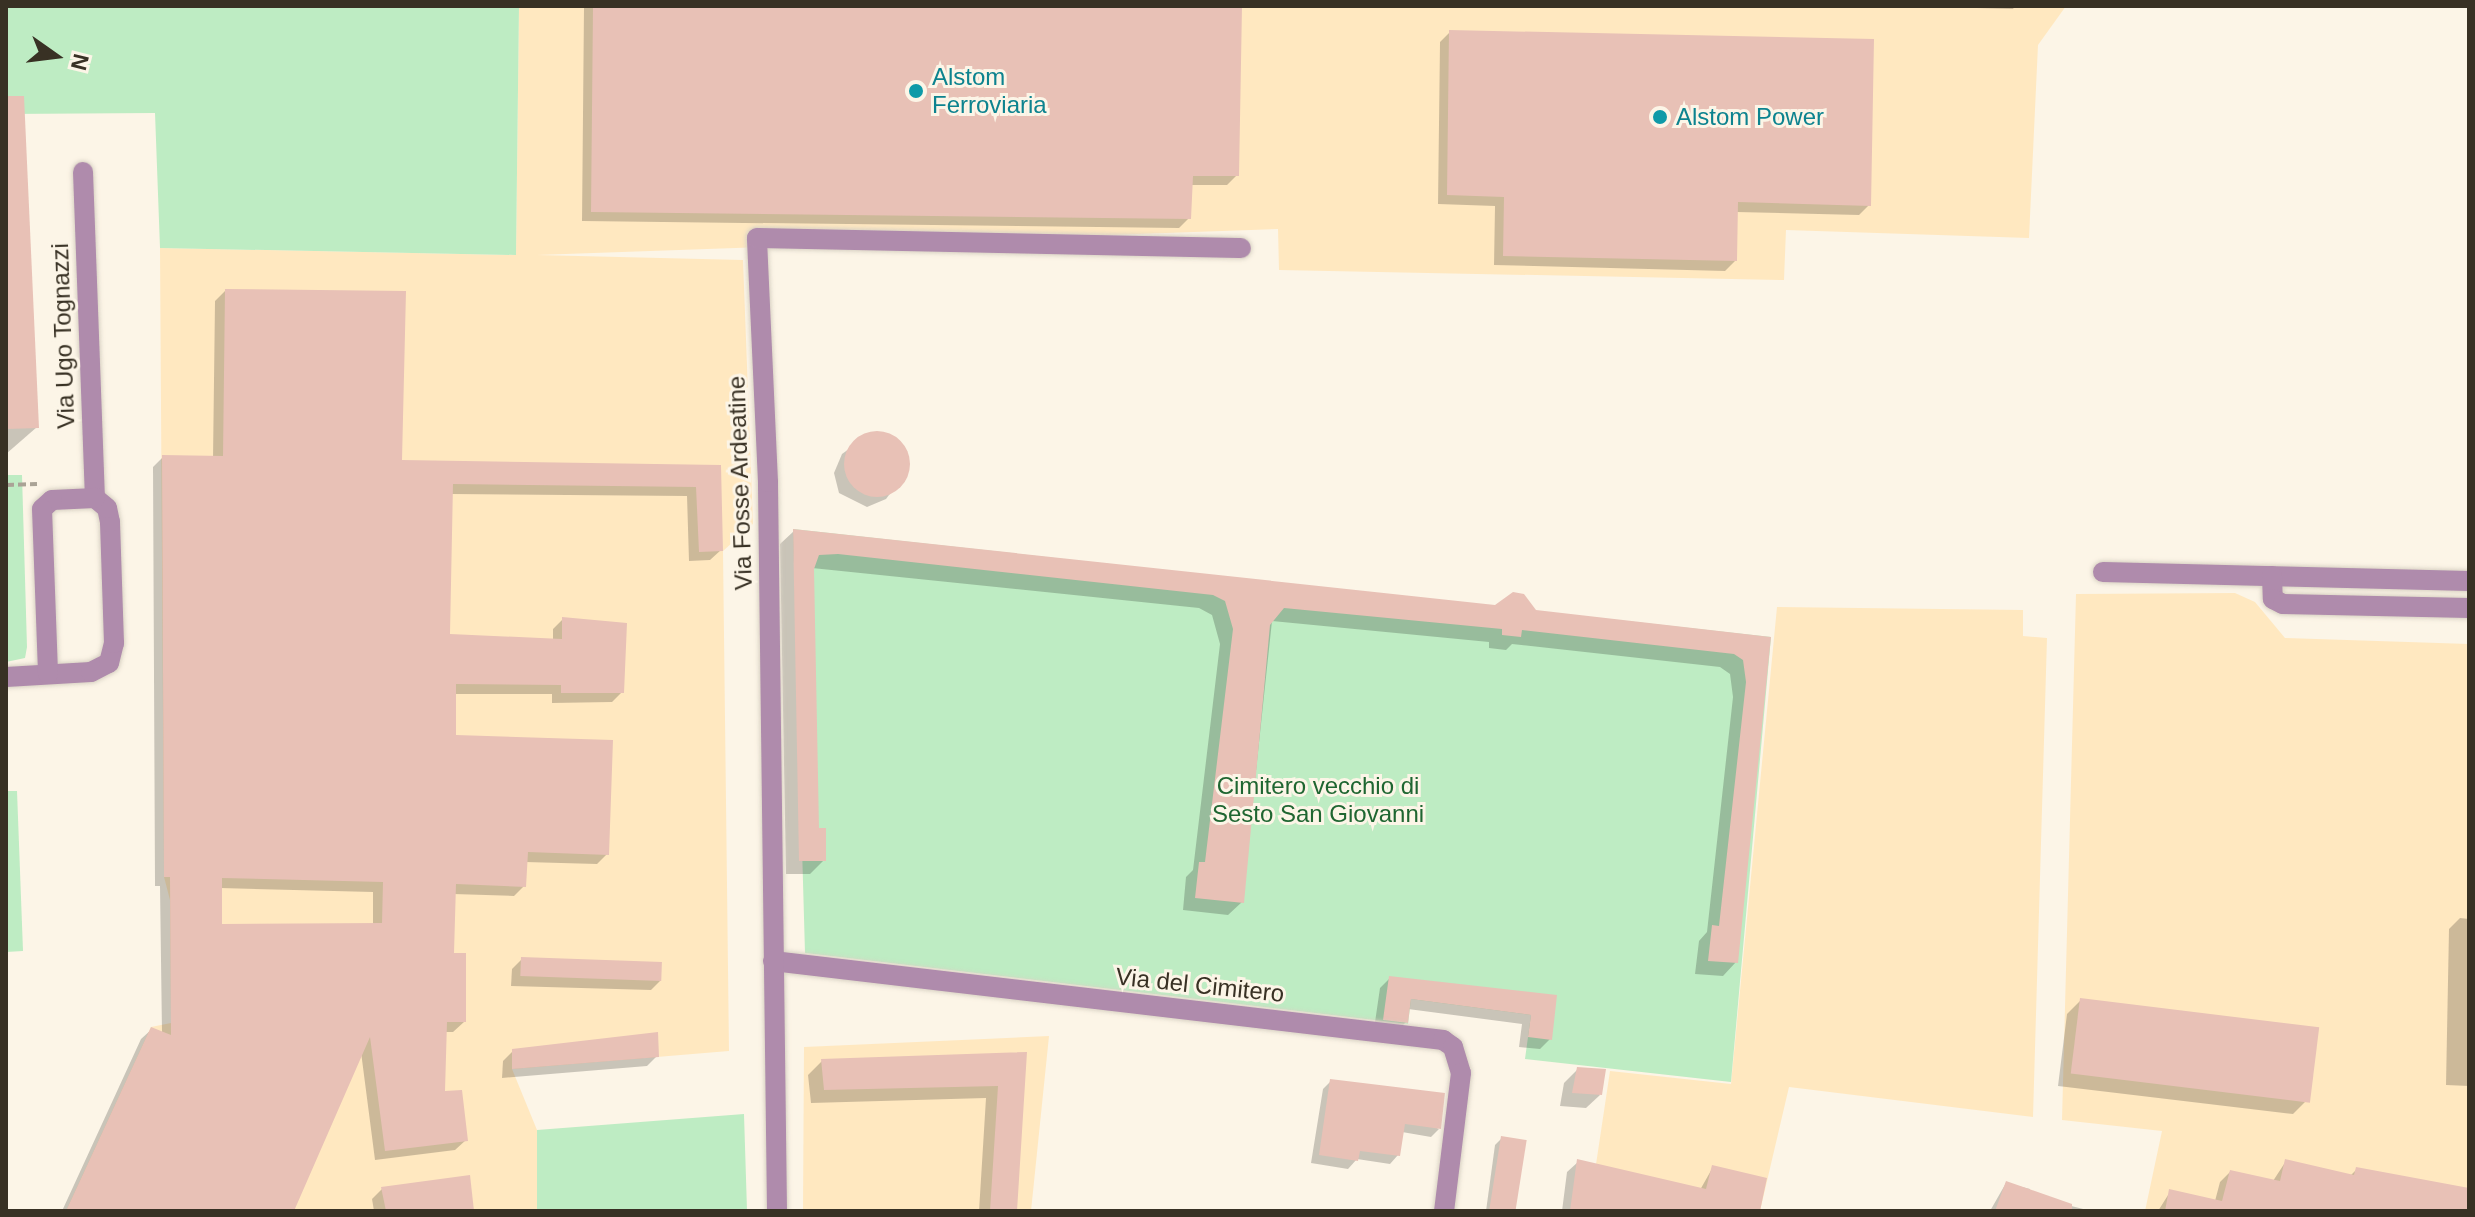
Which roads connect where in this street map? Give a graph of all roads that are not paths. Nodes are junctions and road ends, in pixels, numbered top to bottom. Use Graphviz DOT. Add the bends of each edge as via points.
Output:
graph roads {
  1 [pos="83,172"];
  2 [pos="1241,248"];
  3 [pos="95,498"];
  4 [pos="2103,572"];
  5 [pos="2272,576"];
  6 [pos="2469,581"];
  7 [pos="2469,608"];
  8 [pos="48,674"];
  9 [pos="6,677"];
  10 [pos="773,961"];
  11 [pos="777,1211"];
  12 [pos="1444,1211"];
  1 -- 3 [label="street, Via Ugo Tognazzi"];
  2 -- 10 [label="street, Via Fosse Ardeatine" via="757,238 768,526"];
  3 -- 8 [label="street" via="52,500 42,509"];
  3 -- 8 [label="street, Via Ugo Tognazzi" via="109,514 113,653 102,670"];
  4 -- 5 [label="street"];
  5 -- 6 [label="street"];
  5 -- 7 [label="street" via="2273,599 2283,604"];
  8 -- 9 [label="street, Via Ugo Tognazzi"];
  10 -- 11 [label="street, Via Fosse Ardeatine"];
  10 -- 12 [label="street, Via del Cimitero" via="1443,1040 1453,1047 1461,1073"];
}
